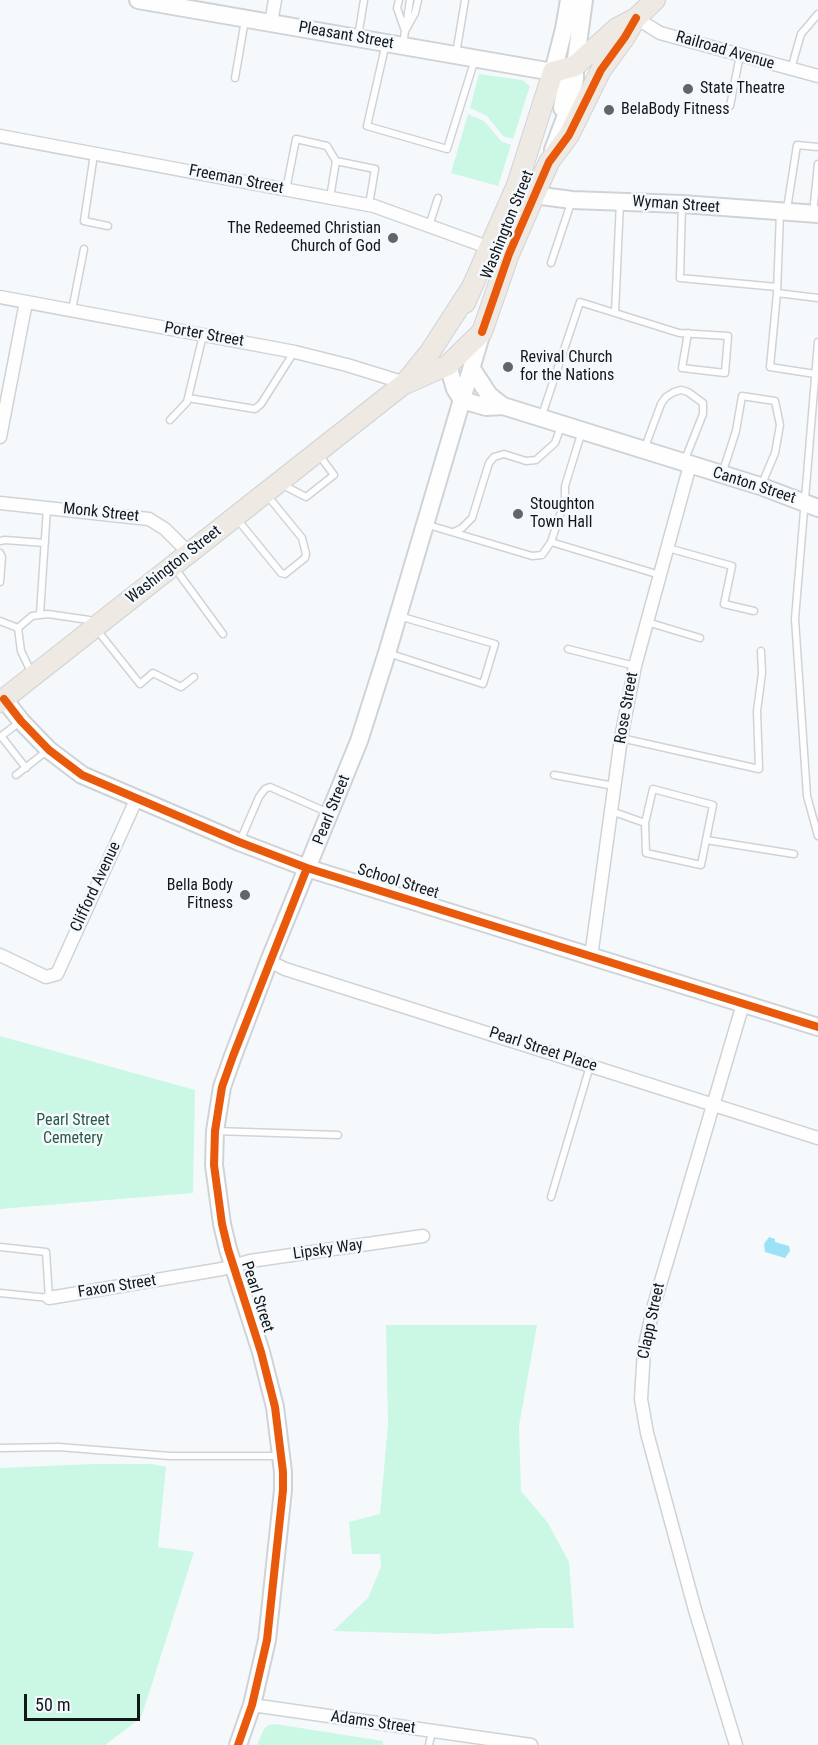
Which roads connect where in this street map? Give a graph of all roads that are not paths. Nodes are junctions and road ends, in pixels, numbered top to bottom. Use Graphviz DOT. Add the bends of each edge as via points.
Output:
graph roads {
  1 [pos="138,0"];
  2 [pos="275,0"];
  3 [pos="364,0"];
  4 [pos="399,0"];
  5 [pos="410,0"];
  6 [pos="417,0"];
  7 [pos="465,0"];
  8 [pos="569,0"];
  9 [pos="584,0"];
  10 [pos="654,0"];
  11 [pos="818,14"];
  12 [pos="636,18"];
  13 [pos="245,19"];
  14 [pos="271,23"];
  15 [pos="358,38"];
  16 [pos="398,40"];
  17 [pos="456,54"];
  18 [pos="740,55"];
  19 [pos="476,58"];
  20 [pos="575,66"];
  21 [pos="791,69"];
  22 [pos="553,72"];
  23 [pos="818,76"];
  24 [pos="235,78"];
  25 [pos="730,106"];
  26 [pos="0,136"];
  27 [pos="558,136"];
  28 [pos="818,147"];
  29 [pos="94,154"];
  30 [pos="336,161"];
  31 [pos="549,162"];
  32 [pos="818,164"];
  33 [pos="286,190"];
  34 [pos="534,195"];
  35 [pos="330,198"];
  36 [pos="438,198"];
  37 [pos="572,200"];
  38 [pos="620,201"];
  39 [pos="682,204"];
  40 [pos="369,205"];
  41 [pos="783,212"];
  42 [pos="815,214"];
  43 [pos="108,226"];
  44 [pos="429,226"];
  45 [pos="467,240"];
  46 [pos="490,248"];
  47 [pos="84,249"];
  48 [pos="509,254"];
  49 [pos="551,263"];
  50 [pos="470,290"];
  51 [pos="777,290"];
  52 [pos="0,297"];
  53 [pos="818,298"];
  54 [pos="26,302"];
  55 [pos="72,311"];
  56 [pos="615,313"];
  57 [pos="482,332"];
  58 [pos="688,333"];
  59 [pos="203,335"];
  60 [pos="818,342"];
  61 [pos="295,352"];
  62 [pos="448,365"];
  63 [pos="472,369"];
  64 [pos="815,374"];
  65 [pos="405,384"];
  66 [pos="188,398"];
  67 [pos="462,400"];
  68 [pos="503,406"];
  69 [pos="541,418"];
  70 [pos="170,420"];
  71 [pos="562,424"];
  72 [pos="582,431"];
  73 [pos="0,437"];
  74 [pos="644,451"];
  75 [pos="316,452"];
  76 [pos="687,464"];
  77 [pos="722,475"];
  78 [pos="760,486"];
  79 [pos="272,488"];
  80 [pos="0,504"];
  81 [pos="812,505"];
  82 [pos="47,508"];
  83 [pos="235,517"];
  84 [pos="425,524"];
  85 [pos="453,532"];
  86 [pos="0,541"];
  87 [pos="552,542"];
  88 [pos="45,543"];
  89 [pos="667,548"];
  90 [pos="0,553"];
  91 [pos="181,559"];
  92 [pos="660,575"];
  93 [pos="0,582"];
  94 [pos="754,611"];
  95 [pos="40,614"];
  96 [pos="398,616"];
  97 [pos="0,620"];
  98 [pos="647,622"];
  99 [pos="96,627"];
  100 [pos="18,628"];
  101 [pos="223,634"];
  102 [pos="700,638"];
  103 [pos="568,649"];
  104 [pos="761,651"];
  105 [pos="387,653"];
  106 [pos="635,666"];
  107 [pos="33,676"];
  108 [pos="194,677"];
  109 [pos="2,701"];
  110 [pos="21,721"];
  111 [pos="1,737"];
  112 [pos="621,738"];
  113 [pos="49,750"];
  114 [pos="26,768"];
  115 [pos="554,775"];
  116 [pos="16,776"];
  117 [pos="615,786"];
  118 [pos="136,800"];
  119 [pos="611,811"];
  120 [pos="330,814"];
  121 [pos="645,823"];
  122 [pos="818,836"];
  123 [pos="706,840"];
  124 [pos="239,842"];
  125 [pos="794,854"];
  126 [pos="307,868"];
  127 [pos="0,955"];
  128 [pos="591,957"];
  129 [pos="269,961"];
  130 [pos="743,1004"];
  131 [pos="818,1027"];
  132 [pos="590,1065"];
  133 [pos="714,1105"];
  134 [pos="215,1131"];
  135 [pos="338,1135"];
  136 [pos="818,1138"];
  137 [pos="551,1197"];
  138 [pos="423,1236"];
  139 [pos="0,1247"];
  140 [pos="233,1266"];
  141 [pos="0,1293"];
  142 [pos="49,1298"];
  143 [pos="0,1448"];
  144 [pos="282,1456"];
  145 [pos="252,1705"];
  146 [pos="432,1731"];
  147 [pos="238,1745"];
  148 [pos="429,1745"];
  149 [pos="531,1745"];
  150 [pos="736,1745"];
  1 -- 13 [label="main road, Pleasant Street"];
  2 -- 14 [label="street"];
  3 -- 15 [label="lane"];
  4 -- 16 [label="lane"];
  5 -- 16 [label="lane"];
  6 -- 16 [label="lane" via="415,13"];
  7 -- 17 [label="lane"];
  8 -- 22 [label="main road, Washington Street"];
  9 -- 20 [label="main road"];
  10 -- 12 [label="main road, Washington Street"];
  11 -- 21 [label="lane" via="801,34"];
  12 -- 18 [label="street, Railroad Avenue" via="660,33"];
  12 -- 20 [label="main road, Washington Street" via="617,28"];
  12 -- 31 [label="main road, Washington Street" via="601,70 568,135"];
  13 -- 14 [label="main road, Pleasant Street"];
  13 -- 24 [label="lane"];
  14 -- 15 [label="main road, Pleasant Street"];
  15 -- 16 [label="main road, Pleasant Street"];
  16 -- 17 [label="main road, Pleasant Street"];
  16 -- 19 [label="lane" via="367,126 447,149"];
  17 -- 19 [label="main road, Pleasant Street"];
  18 -- 21 [label="street, Railroad Avenue"];
  18 -- 25 [label="lane"];
  19 -- 22 [label="main road, Pleasant Street"];
  20 -- 22 [label="main road, Washington Street"];
  20 -- 27 [label="main road, Washington Street" via="568,110"];
  21 -- 23 [label="street, Railroad Avenue"];
  22 -- 27 [label="main road, Washington Street" via="564,96"];
  22 -- 46 [label="main road, Washington Street" via="517,185"];
  26 -- 29 [label="street, Freeman Street"];
  27 -- 31 [label="main road, Washington Street"];
  28 -- 41 [label="lane" via="797,145"];
  29 -- 33 [label="street, Freeman Street"];
  29 -- 43 [label="lane" via="84,222"];
  30 -- 33 [label="lane" via="327,146 296,139"];
  30 -- 35 [label="lane"];
  30 -- 40 [label="lane" via="375,169"];
  31 -- 34 [label="main road, Washington Street"];
  32 -- 42 [label="lane"];
  33 -- 35 [label="street, Freeman Street"];
  34 -- 37 [label="main road, Wyman Street"];
  34 -- 48 [label="main road, Washington Street"];
  35 -- 40 [label="street, Freeman Street"];
  36 -- 44 [label="lane"];
  37 -- 38 [label="main road, Wyman Street"];
  37 -- 49 [label="lane"];
  38 -- 39 [label="main road, Wyman Street"];
  38 -- 56 [label="lane"];
  39 -- 41 [label="main road, Wyman Street"];
  39 -- 51 [label="lane" via="680,278"];
  40 -- 44 [label="street, Freeman Street"];
  41 -- 42 [label="main road, Wyman Street"];
  41 -- 51 [label="lane"];
  44 -- 45 [label="street, Freeman Street"];
  45 -- 46 [label="street, Washington Street"];
  46 -- 48 [label="street"];
  46 -- 50 [label="main road, Washington Street"];
  47 -- 55 [label="lane"];
  48 -- 57 [label="main road, Washington Street"];
  50 -- 62 [label="main road, Washington Street" via="448,352"];
  50 -- 65 [label="main road, Washington Street"];
  51 -- 53 [label="lane"];
  51 -- 64 [label="lane" via="770,368"];
  52 -- 54 [label="street, Porter Street"];
  54 -- 55 [label="street, Porter Street"];
  54 -- 73 [label="street"];
  55 -- 59 [label="street, Porter Street"];
  56 -- 58 [label="lane"];
  56 -- 69 [label="lane" via="580,302"];
  57 -- 62 [label="main road, Washington Street"];
  57 -- 63 [label="main road, Pearl Street"];
  58 -- 58 [label="lane" via="728,336 725,374 682,368"];
  59 -- 61 [label="street, Porter Street"];
  59 -- 66 [label="lane"];
  60 -- 64 [label="lane"];
  61 -- 65 [label="street, Porter Street"];
  61 -- 66 [label="lane" via="255,409"];
  62 -- 65 [label="main road, Washington Street"];
  62 -- 67 [label="main road"];
  63 -- 67 [label="main road, Pearl Street"];
  63 -- 68 [label="main road" via="489,394"];
  64 -- 81 [label="lane"];
  65 -- 75 [label="main road, Washington Street"];
  66 -- 70 [label="lane"];
  67 -- 68 [label="main road"];
  67 -- 84 [label="main road, Pearl Street"];
  68 -- 69 [label="main road"];
  69 -- 71 [label="main road"];
  71 -- 72 [label="main road"];
  71 -- 85 [label="lane" via="555,444 536,460 504,454 494,457 472,518"];
  72 -- 74 [label="main road"];
  72 -- 87 [label="lane"];
  74 -- 76 [label="main road"];
  74 -- 76 [label="lane" via="666,397 681,390 688,392 703,403 704,414"];
  75 -- 79 [label="main road, Washington Street"];
  75 -- 79 [label="lane" via="334,475 306,497"];
  76 -- 77 [label="main road, Canton Street"];
  76 -- 89 [label="street, Rose Street"];
  77 -- 78 [label="main road, Canton Street"];
  77 -- 78 [label="lane" via="742,396 775,401 780,425 775,453"];
  78 -- 81 [label="main road, Canton Street"];
  79 -- 83 [label="main road, Washington Street"];
  79 -- 83 [label="lane" via="304,543 306,557 287,573 279,572"];
  80 -- 82 [label="street, Monk Street"];
  81 -- 122 [label="lane" via="795,619 807,796"];
  82 -- 88 [label="lane"];
  82 -- 91 [label="street, Monk Street" via="149,519 165,529"];
  83 -- 91 [label="main road, Washington Street"];
  84 -- 85 [label="lane"];
  84 -- 96 [label="main road, Pearl Street"];
  85 -- 87 [label="lane" via="532,556 542,555"];
  86 -- 88 [label="lane"];
  87 -- 92 [label="lane"];
  88 -- 95 [label="lane"];
  89 -- 92 [label="street, Rose Street"];
  89 -- 94 [label="lane" via="732,566 724,604"];
  90 -- 93 [label="lane"];
  91 -- 99 [label="main road, Washington Street"];
  91 -- 101 [label="lane"];
  92 -- 98 [label="street, Rose Street"];
  95 -- 99 [label="lane" via="89,620"];
  95 -- 100 [label="lane"];
  96 -- 105 [label="main road, Pearl Street"];
  96 -- 105 [label="lane" via="495,644 483,684"];
  97 -- 100 [label="lane"];
  98 -- 102 [label="lane"];
  98 -- 106 [label="street, Rose Street"];
  99 -- 107 [label="main road, Washington Street"];
  99 -- 108 [label="lane" via="140,684 153,674 181,687"];
  100 -- 107 [label="lane" via="21,651"];
  103 -- 106 [label="lane"];
  104 -- 112 [label="lane" via="759,769"];
  105 -- 120 [label="main road, Pearl Street"];
  106 -- 112 [label="street, Rose Street"];
  107 -- 109 [label="main road, Washington Street"];
  109 -- 110 [label="main road, School Street"];
  110 -- 111 [label="lane"];
  110 -- 113 [label="main road, School Street"];
  111 -- 114 [label="lane"];
  112 -- 117 [label="street, Rose Street"];
  113 -- 114 [label="lane"];
  113 -- 118 [label="main road, School Street" via="82,775"];
  114 -- 116 [label="lane"];
  115 -- 117 [label="lane"];
  117 -- 119 [label="street, Rose Street"];
  118 -- 124 [label="main road, School Street"];
  118 -- 127 [label="street, Clifford Avenue" via="57,974 46,977"];
  119 -- 121 [label="lane"];
  119 -- 128 [label="street, Rose Street"];
  120 -- 124 [label="lane" via="270,787 259,797"];
  120 -- 126 [label="main road, Pearl Street"];
  121 -- 123 [label="lane" via="646,853 701,865"];
  121 -- 123 [label="lane" via="653,789 713,805"];
  123 -- 125 [label="lane"];
  124 -- 126 [label="main road, School Street"];
  126 -- 128 [label="main road, School Street"];
  126 -- 129 [label="main road, Pearl Street"];
  128 -- 130 [label="main road, School Street"];
  129 -- 132 [label="street, Pearl Street Place"];
  129 -- 134 [label="main road, Pearl Street" via="222,1087"];
  130 -- 131 [label="main road, School Street"];
  130 -- 133 [label="street, Clapp Street"];
  132 -- 133 [label="street, Pearl Street Place"];
  132 -- 137 [label="lane"];
  133 -- 136 [label="street, Pearl Street Place"];
  133 -- 150 [label="street, Clapp Street" via="654,1305 644,1350 641,1399 692,1599"];
  134 -- 135 [label="lane"];
  134 -- 140 [label="main road, Pearl Street" via="217,1195"];
  138 -- 140 [label="street, Lipsky Way"];
  139 -- 142 [label="lane" via="46,1252"];
  140 -- 142 [label="street, Faxon Street"];
  140 -- 144 [label="main road, Pearl Street" via="271,1389"];
  141 -- 142 [label="lane, Faxon Street"];
  143 -- 144 [label="lane" via="59,1447 170,1456"];
  144 -- 145 [label="main road, Pearl Street" via="283,1490 267,1640"];
  145 -- 146 [label="street, Adams Street"];
  145 -- 147 [label="main road, Pearl Street"];
  146 -- 148 [label="lane"];
  146 -- 149 [label="street, Adams Street"];
}
